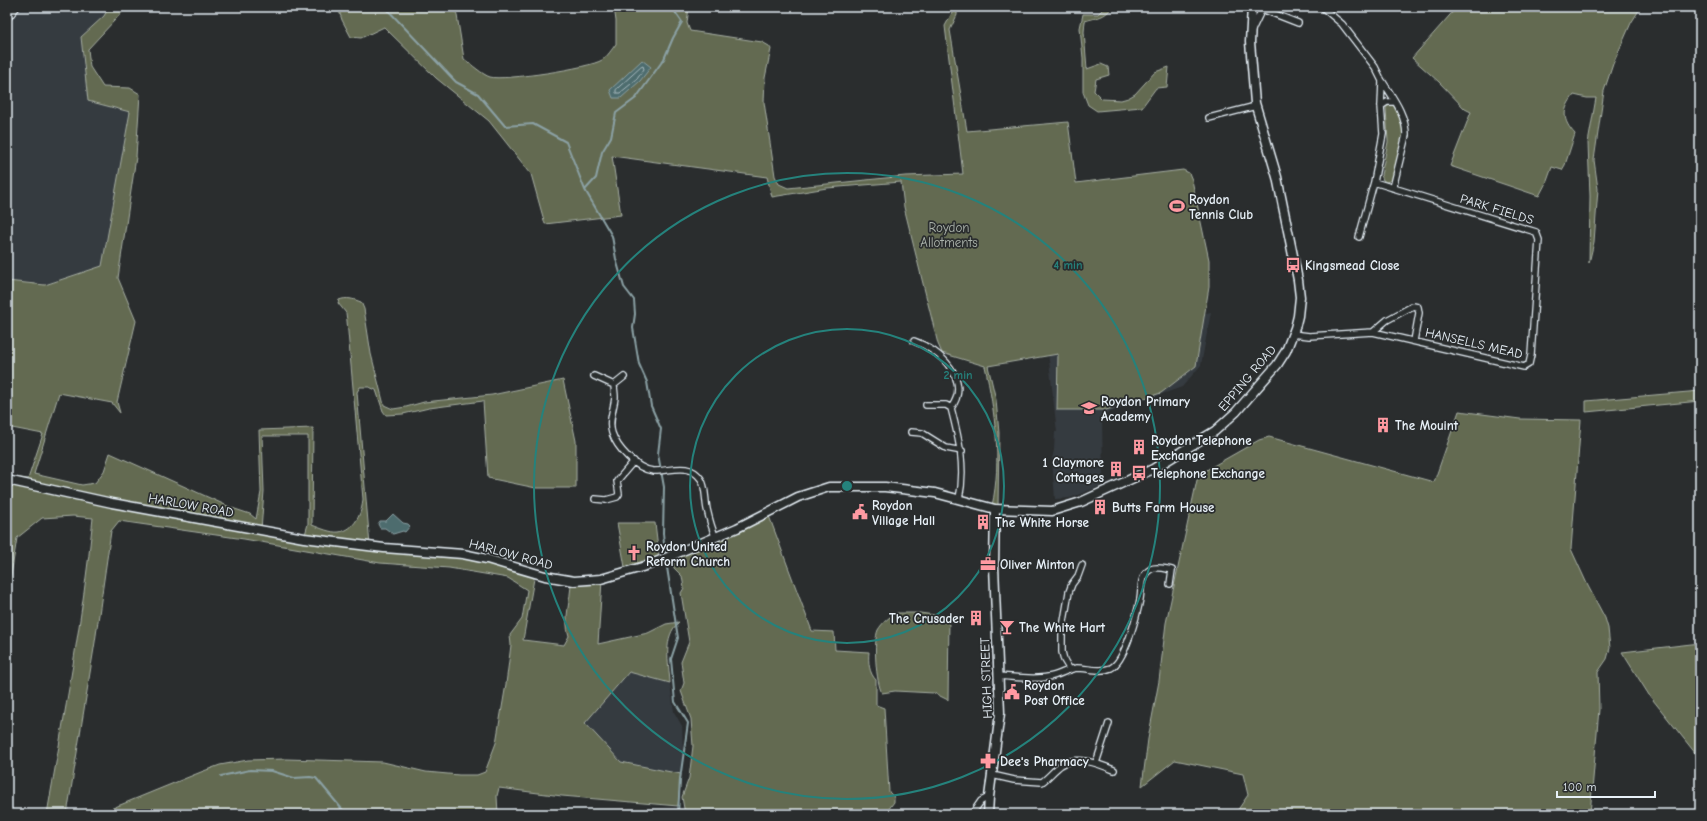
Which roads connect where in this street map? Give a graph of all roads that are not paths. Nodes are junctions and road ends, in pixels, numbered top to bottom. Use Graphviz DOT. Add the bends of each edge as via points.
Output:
graph roads {
  1 [pos="17,7"];
  2 [pos="1252,7"];
  3 [pos="1322,7"];
  4 [pos="1263,8"];
  5 [pos="7,19"];
  6 [pos="1298,23"];
  7 [pos="1252,30"];
  8 [pos="1382,81"];
  9 [pos="1395,102"];
  10 [pos="1256,106"];
  11 [pos="1381,106"];
  12 [pos="1209,118"];
  13 [pos="1374,182"];
  14 [pos="1393,188"];
  15 [pos="1359,237"];
  16 [pos="1373,332"];
  17 [pos="1293,334"];
  18 [pos="914,341"];
  19 [pos="1414,341"];
  20 [pos="1529,364"];
  21 [pos="594,376"];
  22 [pos="624,377"];
  23 [pos="614,385"];
  24 [pos="926,405"];
  25 [pos="951,408"];
  26 [pos="911,432"];
  27 [pos="962,451"];
  28 [pos="634,461"];
  29 [pos="7,480"];
  30 [pos="595,499"];
  31 [pos="959,499"];
  32 [pos="995,509"];
  33 [pos="716,538"];
  34 [pos="1082,565"];
  35 [pos="1170,584"];
  36 [pos="1070,670"];
  37 [pos="999,676"];
  38 [pos="1109,723"];
  39 [pos="1096,763"];
  40 [pos="1114,770"];
  41 [pos="992,775"];
  42 [pos="989,797"];
  43 [pos="972,814"];
  44 [pos="988,814"];
  1 -- 5 [label="street"];
  2 -- 7 [label="street, EPPING ROAD"];
  3 -- 8 [label="street" via="1342,24 1375,67"];
  4 -- 6 [label="street"];
  4 -- 7 [label="street"];
  7 -- 10 [label="street, EPPING ROAD" via="1250,42"];
  8 -- 9 [label="street"];
  8 -- 11 [label="street"];
  9 -- 11 [label="street" via="1387,102"];
  9 -- 14 [label="street" via="1404,119 1406,135"];
  10 -- 12 [label="street"];
  10 -- 17 [label="street, EPPING ROAD" via="1277,177 1298,280 1300,297"];
  11 -- 13 [label="street" via="1383,134"];
  13 -- 14 [label="street, PARK FIELDS"];
  13 -- 15 [label="street"];
  14 -- 20 [label="street, PARK FIELDS" via="1536,232 1539,240"];
  16 -- 17 [label="street, HANSELLS MEAD" via="1316,336"];
  16 -- 19 [label="street, HANSELLS MEAD"];
  16 -- 19 [label="street, HANSELLS MEAD" via="1387,320 1413,306 1418,307 1420,313"];
  17 -- 32 [label="street, EPPING ROAD" via="1282,358 1236,412 1215,432 1181,453 1142,475 1067,507 1052,511"];
  18 -- 25 [label="street" via="924,344 944,358 957,378 956,402"];
  19 -- 20 [label="street, HANSELLS MEAD" via="1524,367"];
  21 -- 23 [label="street"];
  22 -- 23 [label="street"];
  23 -- 28 [label="street" via="615,397 610,423 612,432 618,444"];
  24 -- 25 [label="street" via="946,405"];
  25 -- 27 [label="street"];
  26 -- 27 [label="street" via="922,432 946,448"];
  27 -- 31 [label="street" via="963,480"];
  28 -- 30 [label="street" via="617,481 617,497"];
  28 -- 33 [label="street" via="651,471 684,468 694,472 701,480"];
  29 -- 33 [label="street, HARLOW ROAD" via="112,503 303,538 463,554 570,581 618,575"];
  31 -- 32 [label="street, HARLOW ROAD"];
  31 -- 33 [label="street, HARLOW ROAD" via="885,487 829,487 798,496"];
  32 -- 37 [label="street, HIGH STREET" via="994,566"];
  34 -- 36 [label="street" via="1068,592 1062,633 1062,652"];
  35 -- 36 [label="street" via="1172,570 1151,569 1144,575 1132,630 1117,664 1101,671 1076,668"];
  36 -- 37 [label="street" via="1047,678"];
  37 -- 41 [label="street, HIGH STREET" via="999,728"];
  38 -- 39 [label="street"];
  39 -- 40 [label="street"];
  39 -- 41 [label="street" via="1082,761 1063,764 1042,782"];
  41 -- 42 [label="street, HIGH STREET"];
  42 -- 43 [label="street" via="981,801"];
  42 -- 44 [label="street, HIGH STREET"];
}
